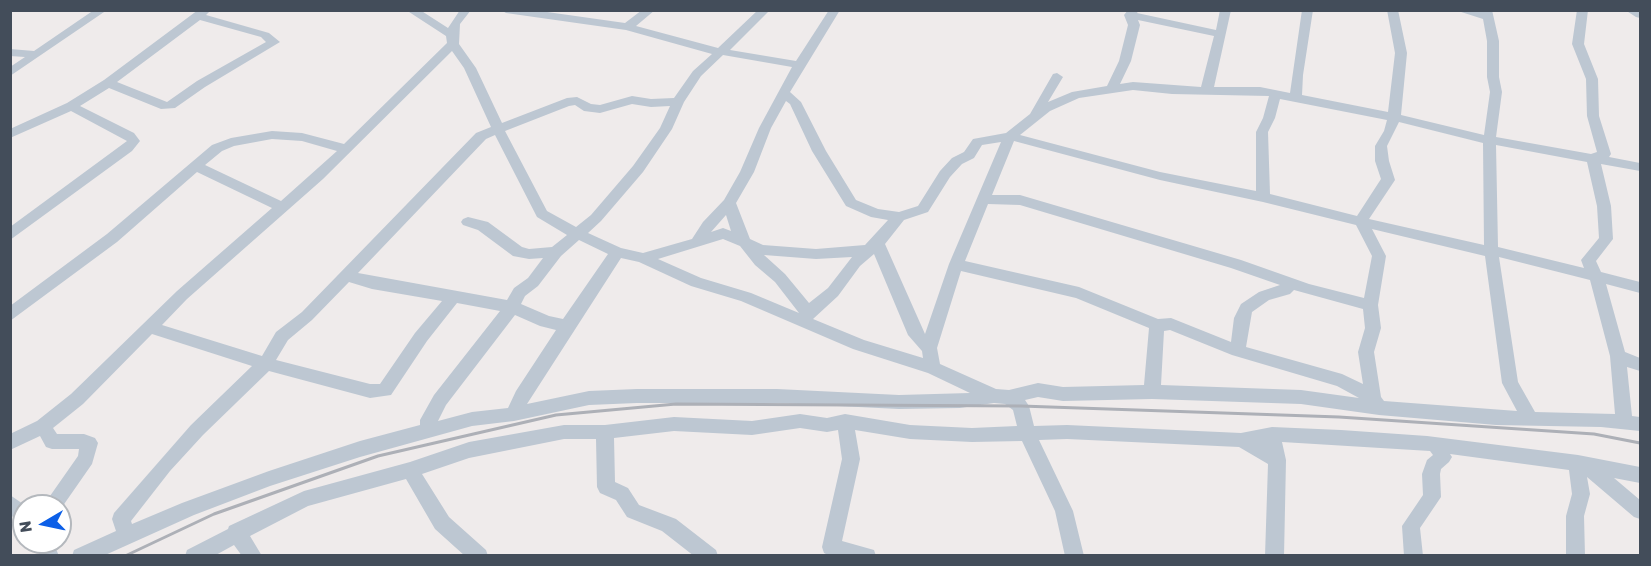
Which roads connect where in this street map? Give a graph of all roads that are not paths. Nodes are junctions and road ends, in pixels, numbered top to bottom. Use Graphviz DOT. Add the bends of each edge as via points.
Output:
graph roads {
  1 [pos="102,10"];
  2 [pos="411,10"];
  3 [pos="466,10"];
  4 [pos="506,10"];
  5 [pos="650,10"];
  6 [pos="765,10"];
  7 [pos="835,10"];
  8 [pos="1226,10"];
  9 [pos="1308,10"];
  10 [pos="1392,10"];
  11 [pos="1460,10"];
  12 [pos="1583,10"];
  13 [pos="1630,10"];
  14 [pos="202,13"];
  15 [pos="1132,13"];
  16 [pos="1487,14"];
  17 [pos="1641,15"];
  18 [pos="627,27"];
  19 [pos="1220,34"];
  20 [pos="452,39"];
  21 [pos="10,52"];
  22 [pos="718,52"];
  23 [pos="35,55"];
  24 [pos="799,65"];
  25 [pos="10,73"];
  26 [pos="1057,77"];
  27 [pos="108,82"];
  28 [pos="1112,89"];
  29 [pos="1207,89"];
  30 [pos="1276,93"];
  31 [pos="785,94"];
  32 [pos="1296,97"];
  33 [pos="678,102"];
  34 [pos="71,106"];
  35 [pos="1034,116"];
  36 [pos="1394,117"];
  37 [pos="497,129"];
  38 [pos="10,134"];
  39 [pos="1010,136"];
  40 [pos="1489,140"];
  41 [pos="347,149"];
  42 [pos="1593,158"];
  43 [pos="196,166"];
  44 [pos="1641,167"];
  45 [pos="1263,197"];
  46 [pos="982,200"];
  47 [pos="729,202"];
  48 [pos="284,208"];
  49 [pos="899,217"];
  50 [pos="1362,221"];
  51 [pos="468,222"];
  52 [pos="10,234"];
  53 [pos="579,234"];
  54 [pos="697,243"];
  55 [pos="746,245"];
  56 [pos="873,246"];
  57 [pos="1491,250"];
  58 [pos="556,252"];
  59 [pos="617,252"];
  60 [pos="643,258"];
  61 [pos="956,264"];
  62 [pos="346,275"];
  63 [pos="1596,276"];
  64 [pos="1292,283"];
  65 [pos="1641,287"];
  66 [pos="453,298"];
  67 [pos="1370,305"];
  68 [pos="13,307"];
  69 [pos="512,307"];
  70 [pos="806,317"];
  71 [pos="1157,325"];
  72 [pos="567,326"];
  73 [pos="149,327"];
  74 [pos="929,348"];
  75 [pos="1238,351"];
  76 [pos="1618,356"];
  77 [pos="266,363"];
  78 [pos="1641,365"];
  79 [pos="933,368"];
  80 [pos="1152,392"];
  81 [pos="1002,396"];
  82 [pos="1372,404"];
  83 [pos="514,414"];
  84 [pos="1530,420"];
  85 [pos="845,421"];
  86 [pos="1632,423"];
  87 [pos="43,426"];
  88 [pos="429,429"];
  89 [pos="605,432"];
  90 [pos="1027,432"];
  91 [pos="1272,434"];
  92 [pos="1240,440"];
  93 [pos="10,443"];
  94 [pos="1436,445"];
  95 [pos="1277,460"];
  96 [pos="1582,464"];
  97 [pos="410,470"];
  98 [pos="1641,475"];
  99 [pos="61,494"];
  100 [pos="1641,511"];
  101 [pos="236,532"];
  102 [pos="128,537"];
  103 [pos="81,555"];
  104 [pos="194,555"];
  105 [pos="253,555"];
  106 [pos="478,555"];
  107 [pos="709,555"];
  108 [pos="867,555"];
  109 [pos="1075,555"];
  110 [pos="1274,555"];
  111 [pos="1414,555"];
  112 [pos="1576,555"];
  1 -- 23 [label="street"];
  2 -- 20 [label="street"];
  3 -- 20 [label="street" via="455,23"];
  4 -- 18 [label="street"];
  5 -- 18 [label="street"];
  6 -- 22 [label="street"];
  7 -- 24 [label="street"];
  8 -- 19 [label="street"];
  9 -- 32 [label="street"];
  10 -- 36 [label="street" via="1401,53"];
  11 -- 16 [label="street"];
  12 -- 42 [label="street" via="1578,44 1592,79 1593,116 1604,154"];
  13 -- 17 [label="street"];
  14 -- 27 [label="street"];
  14 -- 27 [label="street" via="265,35 274,42 171,105"];
  15 -- 19 [label="street"];
  15 -- 28 [label="street" via="1134,25 1125,61"];
  16 -- 40 [label="street" via="1494,41 1496,92"];
  18 -- 22 [label="street"];
  19 -- 29 [label="street"];
  20 -- 37 [label="street" via="470,68"];
  20 -- 41 [label="street" via="415,84"];
  21 -- 23 [label="street"];
  22 -- 24 [label="street"];
  22 -- 33 [label="street"];
  23 -- 25 [label="street"];
  24 -- 31 [label="street"];
  26 -- 35 [label="street"];
  27 -- 34 [label="street"];
  28 -- 29 [label="street"];
  28 -- 35 [label="street" via="1059,101"];
  29 -- 30 [label="street"];
  30 -- 32 [label="street"];
  30 -- 45 [label="street" via="1262,132"];
  31 -- 47 [label="street"];
  31 -- 49 [label="street" via="795,102 851,203 876,214"];
  32 -- 36 [label="street"];
  33 -- 37 [label="street" via="632,100 600,109 577,101 567,102"];
  33 -- 53 [label="street" via="666,129 638,169"];
  34 -- 38 [label="street"];
  34 -- 52 [label="street" via="134,141"];
  35 -- 39 [label="street"];
  36 -- 40 [label="street"];
  36 -- 50 [label="street" via="1381,147 1388,180"];
  37 -- 53 [label="street" via="542,214"];
  37 -- 62 [label="street" via="481,136"];
  39 -- 45 [label="street" via="1160,176"];
  39 -- 46 [label="street"];
  39 -- 49 [label="street" via="978,142 969,155 945,174 923,209"];
  40 -- 42 [label="street"];
  40 -- 57 [label="street"];
  41 -- 43 [label="street" via="302,136 272,135 231,142"];
  41 -- 48 [label="street"];
  42 -- 44 [label="street"];
  42 -- 63 [label="street" via="1604,206 1606,239 1588,260"];
  43 -- 48 [label="street"];
  43 -- 68 [label="street" via="112,238"];
  45 -- 50 [label="street"];
  46 -- 61 [label="street"];
  46 -- 64 [label="street" via="1020,200"];
  47 -- 54 [label="street"];
  47 -- 55 [label="street"];
  48 -- 73 [label="street"];
  49 -- 56 [label="street"];
  50 -- 57 [label="street" via="1479,251"];
  50 -- 67 [label="street" via="1379,256"];
  51 -- 58 [label="street" via="483,226 518,252"];
  53 -- 58 [label="street"];
  53 -- 59 [label="street"];
  54 -- 55 [label="street" via="723,233"];
  54 -- 60 [label="street"];
  55 -- 56 [label="street" via="761,250 816,254"];
  55 -- 70 [label="street" via="780,278"];
  56 -- 70 [label="street"];
  56 -- 74 [label="street" via="916,335"];
  57 -- 63 [label="street"];
  57 -- 84 [label="street" via="1510,383"];
  58 -- 69 [label="street" via="533,282 519,292"];
  59 -- 60 [label="street"];
  59 -- 72 [label="street"];
  60 -- 70 [label="street" via="696,282"];
  61 -- 71 [label="street" via="1079,293"];
  61 -- 74 [label="street"];
  62 -- 66 [label="street"];
  62 -- 77 [label="street" via="282,336"];
  63 -- 65 [label="street"];
  63 -- 76 [label="street"];
  64 -- 67 [label="street"];
  64 -- 75 [label="street" via="1246,309"];
  66 -- 69 [label="street"];
  66 -- 77 [label="street" via="385,390 370,391"];
  67 -- 82 [label="street" via="1374,328 1366,352"];
  69 -- 72 [label="street" via="546,322"];
  69 -- 88 [label="street" via="440,400 429,420"];
  70 -- 79 [label="street" via="859,345"];
  71 -- 75 [label="street" via="1171,324"];
  71 -- 80 [label="street"];
  72 -- 83 [label="street"];
  73 -- 77 [label="street"];
  73 -- 87 [label="street" via="77,399"];
  74 -- 79 [label="street"];
  75 -- 82 [label="street" via="1342,381"];
  76 -- 78 [label="street"];
  76 -- 86 [label="street"];
  77 -- 102 [label="street" via="197,430 128,510 121,519"];
  79 -- 81 [label="street"];
  80 -- 81 [label="street" via="1063,394 1038,390"];
  80 -- 82 [label="street" via="1301,397"];
  81 -- 83 [label="street" via="898,402 777,396 637,396 589,399"];
  81 -- 90 [label="street" via="1021,406"];
  82 -- 84 [label="street"];
  83 -- 88 [label="street"];
  84 -- 86 [label="street"];
  85 -- 89 [label="street" via="827,425 800,421 752,428 674,424"];
  85 -- 90 [label="street" via="910,432"];
  85 -- 108 [label="street" via="851,459 831,547"];
  87 -- 93 [label="street"];
  87 -- 99 [label="street" via="52,442 89,443 86,459"];
  88 -- 102 [label="street" via="269,479 188,509"];
  89 -- 97 [label="street" via="564,432 470,450"];
  89 -- 107 [label="street" via="606,487 622,494 633,511 669,525"];
  90 -- 92 [label="street"];
  90 -- 109 [label="street" via="1064,511"];
  91 -- 92 [label="street"];
  91 -- 94 [label="street"];
  91 -- 95 [label="street"];
  92 -- 95 [label="street"];
  94 -- 96 [label="street"];
  94 -- 111 [label="street" via="1443,457 1433,465 1432,497 1411,526"];
  95 -- 110 [label="street"];
  96 -- 98 [label="street"];
  96 -- 100 [label="street"];
  96 -- 112 [label="street" via="1578,480 1581,494 1575,516"];
  97 -- 101 [label="street" via="304,499"];
  97 -- 106 [label="street" via="442,523"];
  101 -- 104 [label="street"];
  101 -- 105 [label="street"];
  102 -- 103 [label="street"];
}
